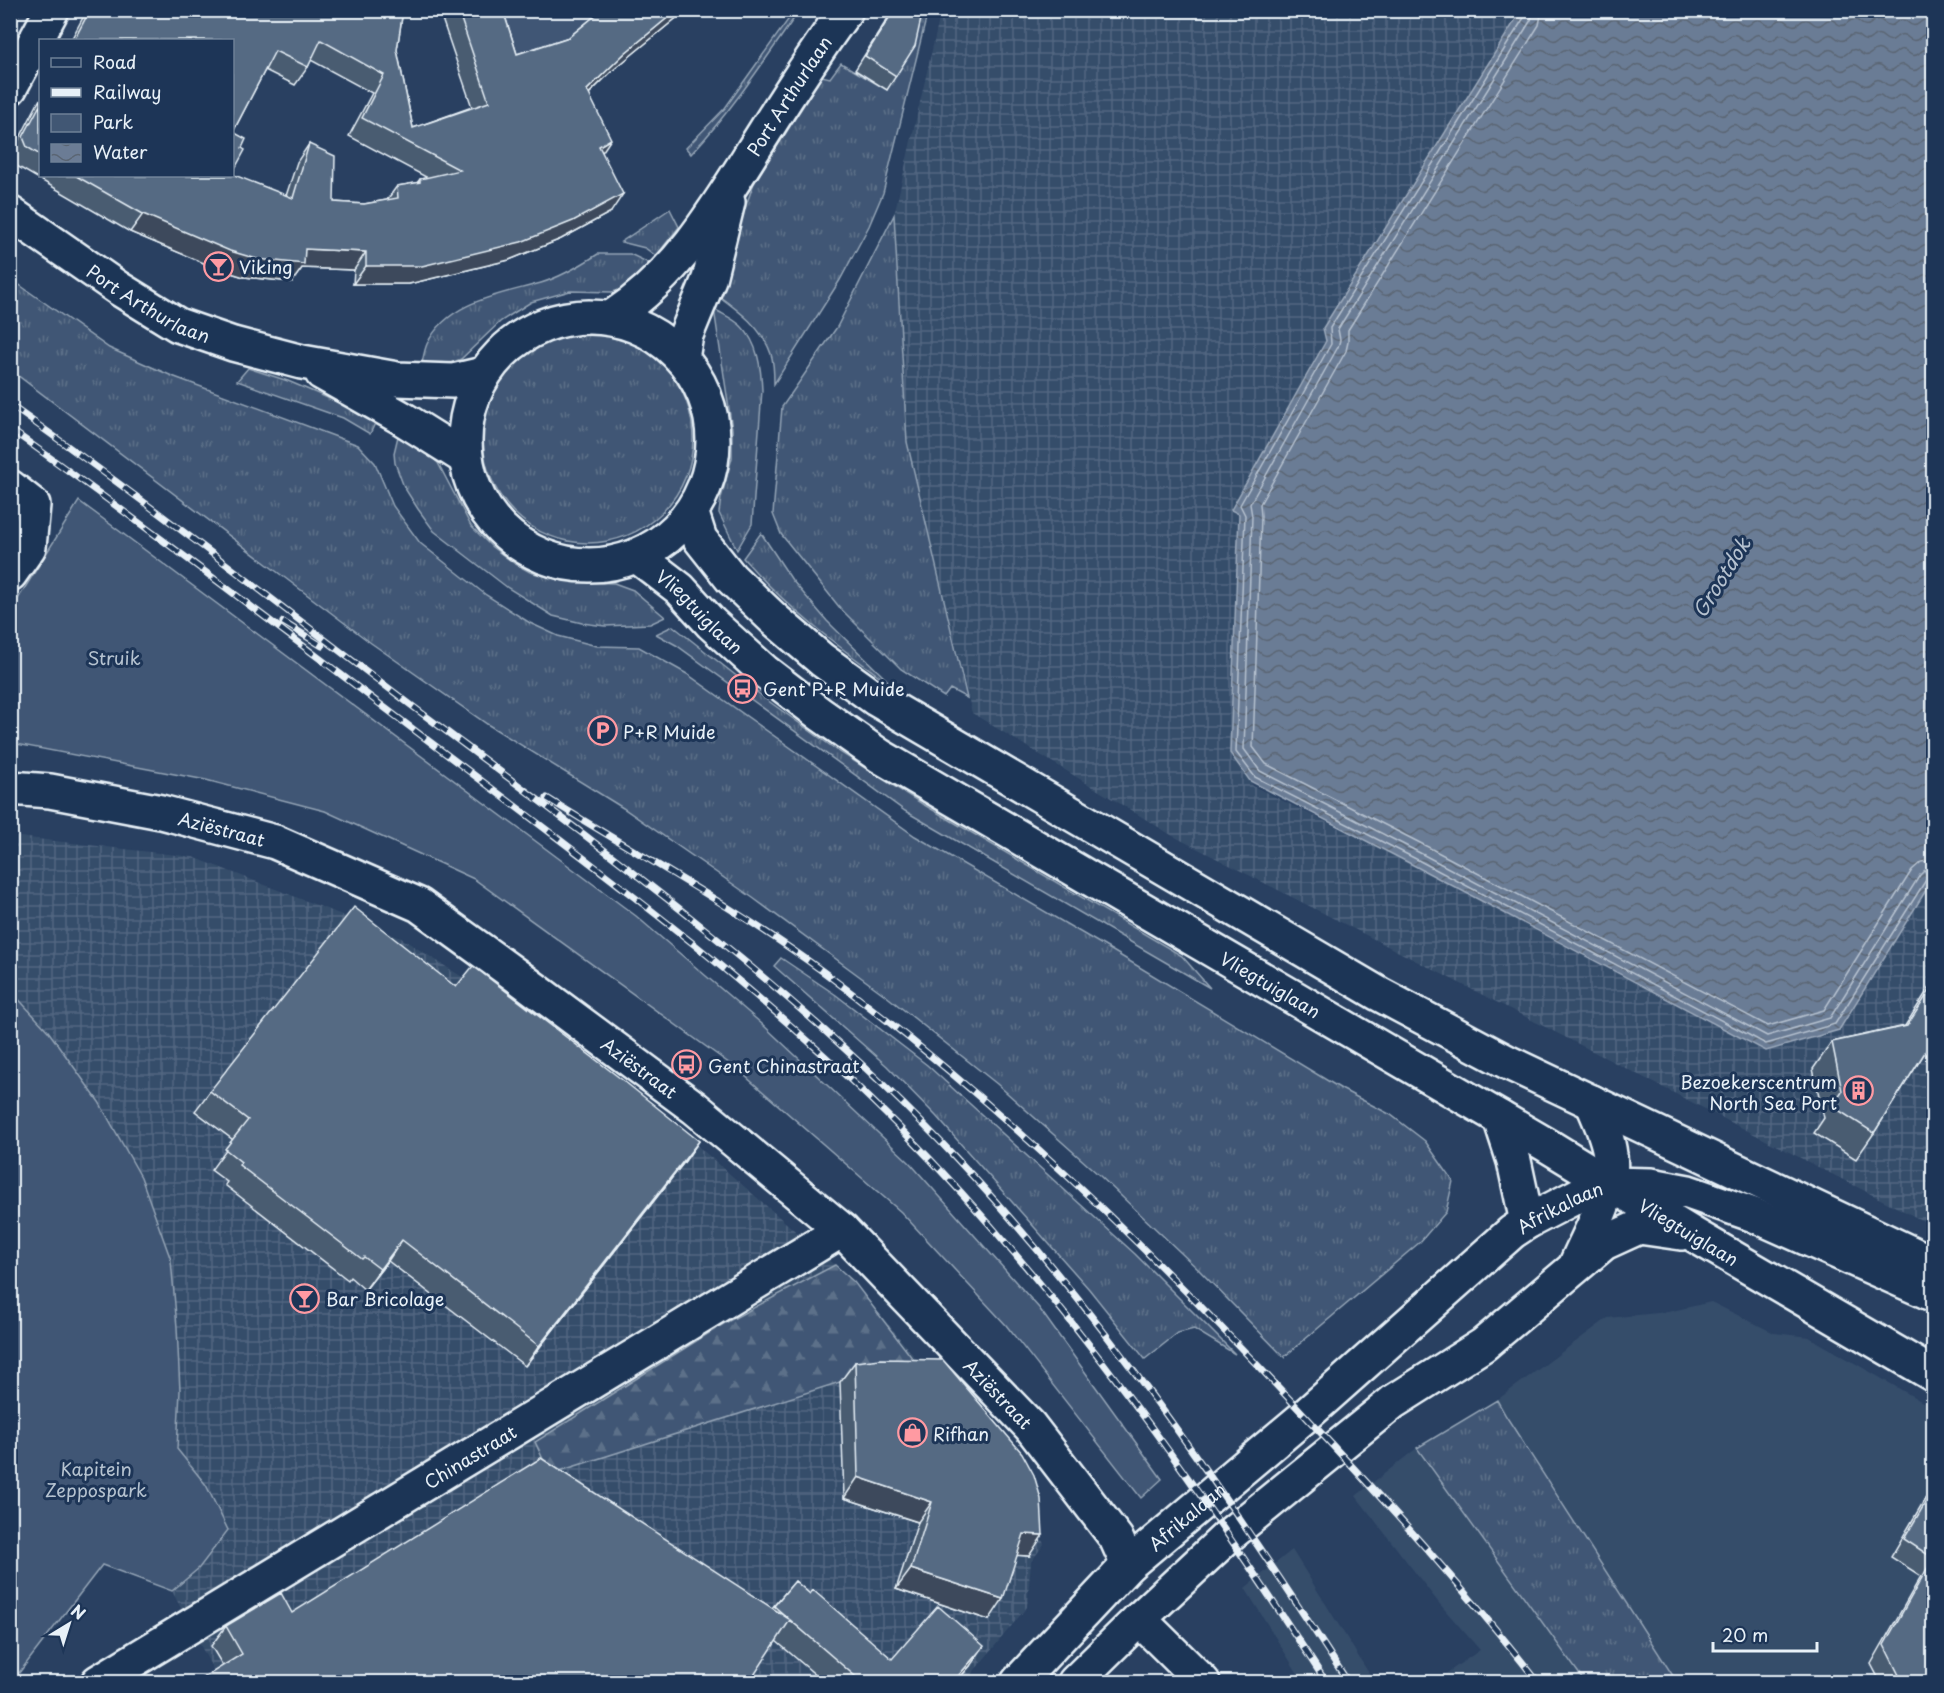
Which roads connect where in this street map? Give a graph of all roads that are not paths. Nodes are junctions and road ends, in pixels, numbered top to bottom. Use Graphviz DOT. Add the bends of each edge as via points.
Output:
graph roads {
  1 [pos="52,10"];
  2 [pos="846,10"];
  3 [pos="10,88"];
  4 [pos="734,181"];
  5 [pos="10,213"];
  6 [pos="615,315"];
  7 [pos="682,358"];
  8 [pos="302,362"];
  9 [pos="483,374"];
  10 [pos="464,457"];
  11 [pos="10,487"];
  12 [pos="692,514"];
  13 [pos="637,556"];
  14 [pos="10,574"];
  15 [pos="10,788"];
  16 [pos="1592,1102"];
  17 [pos="1500,1118"];
  18 [pos="1609,1184"];
  19 [pos="1527,1222"];
  20 [pos="842,1230"];
  21 [pos="1694,1235"];
  22 [pos="1934,1264"];
  23 [pos="1574,1269"];
  24 [pos="1934,1295"];
  25 [pos="1934,1375"];
  26 [pos="1128,1565"];
  27 [pos="1139,1619"];
  28 [pos="98,1683"];
  29 [pos="1018,1683"];
  30 [pos="1075,1683"];
  31 [pos="1203,1683"];
  1 -- 3 [label="main road"];
  2 -- 4 [label="main road, Port Arthurlaan"];
  4 -- 6 [label="main road, Port Arthurlaan" via="676,263"];
  4 -- 7 [label="main road, Port Arthurlaan" via="709,279 686,335"];
  5 -- 8 [label="main road, Port Arthurlaan" via="118,288 178,324 233,344"];
  6 -- 7 [label="main road" via="651,333"];
  6 -- 9 [label="main road" via="577,316 539,326 507,345"];
  7 -- 12 [label="main road" via="701,387 712,420 713,455 705,489"];
  8 -- 9 [label="main road, Port Arthurlaan" via="411,380 453,381"];
  8 -- 10 [label="main road, Port Arthurlaan"];
  9 -- 10 [label="main road" via="468,408"];
  10 -- 13 [label="main road" via="485,510 508,536 537,554 570,564 604,565"];
  11 -- 14 [label="main road" via="33,505 29,547"];
  12 -- 13 [label="main road" via="664,541"];
  12 -- 16 [label="main road" via="700,539 731,578 822,660 876,699 1379,994"];
  13 -- 17 [label="main road, Vliegtuiglaan" via="680,589 764,671 880,756"];
  15 -- 20 [label="main road, Aziëstraat" via="50,791 161,812 275,842 419,905 695,1108"];
  16 -- 18 [label="main road" via="1611,1156"];
  16 -- 22 [label="main road"];
  17 -- 18 [label="main road, Vliegtuiglaan"];
  17 -- 19 [label="main road"];
  18 -- 19 [label="main road, Afrikalaan"];
  18 -- 21 [label="main road, Vliegtuiglaan"];
  18 -- 23 [label="main road, Afrikalaan"];
  18 -- 24 [label="main road" via="1652,1185 1688,1192 1754,1215"];
  19 -- 26 [label="main road, Afrikalaan"];
  20 -- 26 [label="main road, Aziëstraat" via="1030,1426 1116,1538"];
  20 -- 28 [label="main road, Chinastraat"];
  21 -- 23 [label="main road" via="1639,1227 1604,1243"];
  21 -- 25 [label="main road, Vliegtuiglaan"];
  23 -- 27 [label="main road, Afrikalaan" via="1483,1344 1393,1402 1228,1536"];
  26 -- 29 [label="main road, Afrikalaan"];
  27 -- 30 [label="main road, Afrikalaan"];
  27 -- 31 [label="main road"];
}
